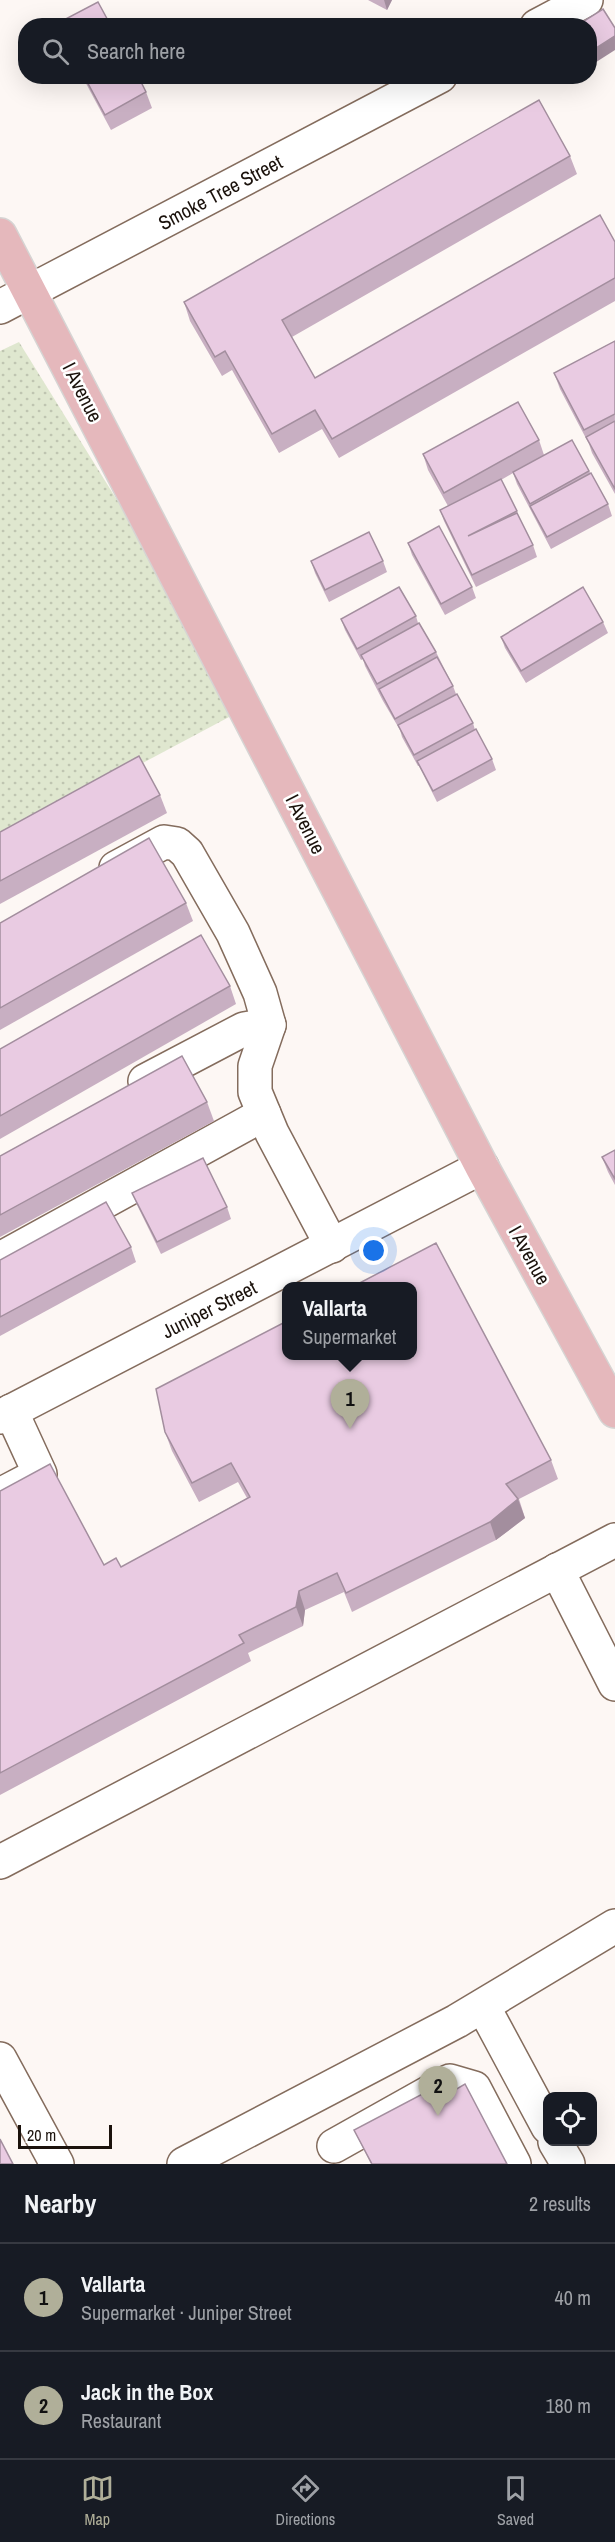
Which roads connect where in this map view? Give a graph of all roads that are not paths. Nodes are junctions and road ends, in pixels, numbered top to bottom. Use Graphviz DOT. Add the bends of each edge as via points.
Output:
graph roads {
  1 [pos="586,0"];
  2 [pos="552,18"];
  3 [pos="425,84"];
  4 [pos="0,235"];
  5 [pos="30,291"];
  6 [pos="0,307"];
  7 [pos="92,880"];
  8 [pos="269,1025"];
  9 [pos="122,1094"];
  10 [pos="264,1114"];
  11 [pos="482,1167"];
  12 [pos="332,1246"];
  13 [pos="0,1258"];
  14 [pos="615,1411"];
  15 [pos="5,1414"];
  16 [pos="0,1495"];
  17 [pos="615,1540"];
  18 [pos="557,1570"];
  19 [pos="615,1684"];
  20 [pos="0,1862"];
  21 [pos="615,1926"];
  22 [pos="483,2006"];
  23 [pos="0,2059"];
  24 [pos="310,2098"];
  25 [pos="543,2118"];
  26 [pos="557,2146"];
  27 [pos="338,2155"];
  28 [pos="57,2164"];
  29 [pos="184,2164"];
  30 [pos="514,2164"];
  31 [pos="567,2164"];
  1 -- 2 [label="street"];
  3 -- 5 [label="street, Smoke Tree Street"];
  4 -- 5 [label="main road, I Avenue"];
  5 -- 6 [label="street, Smoke Tree Street"];
  5 -- 11 [label="main road, I Avenue"];
  7 -- 8 [label="street" via="164,843 177,844 187,853 222,939 260,993"];
  8 -- 9 [label="street" via="244,1029"];
  8 -- 10 [label="street" via="255,1066 255,1092"];
  10 -- 12 [label="street"];
  10 -- 13 [label="street"];
  11 -- 12 [label="street, Juniper Street"];
  11 -- 14 [label="main road, I Avenue"];
  12 -- 15 [label="street, Juniper Street"];
  15 -- 16 [label="street" via="40,1474"];
  17 -- 18 [label="street"];
  18 -- 19 [label="street"];
  18 -- 20 [label="street"];
  21 -- 22 [label="street"];
  22 -- 24 [label="street"];
  22 -- 25 [label="street"];
  23 -- 28 [label="street"];
  24 -- 27 [label="street"];
  24 -- 29 [label="street"];
  26 -- 31 [label="street"];
  27 -- 30 [label="street" via="450,2081 474,2088"];
}
